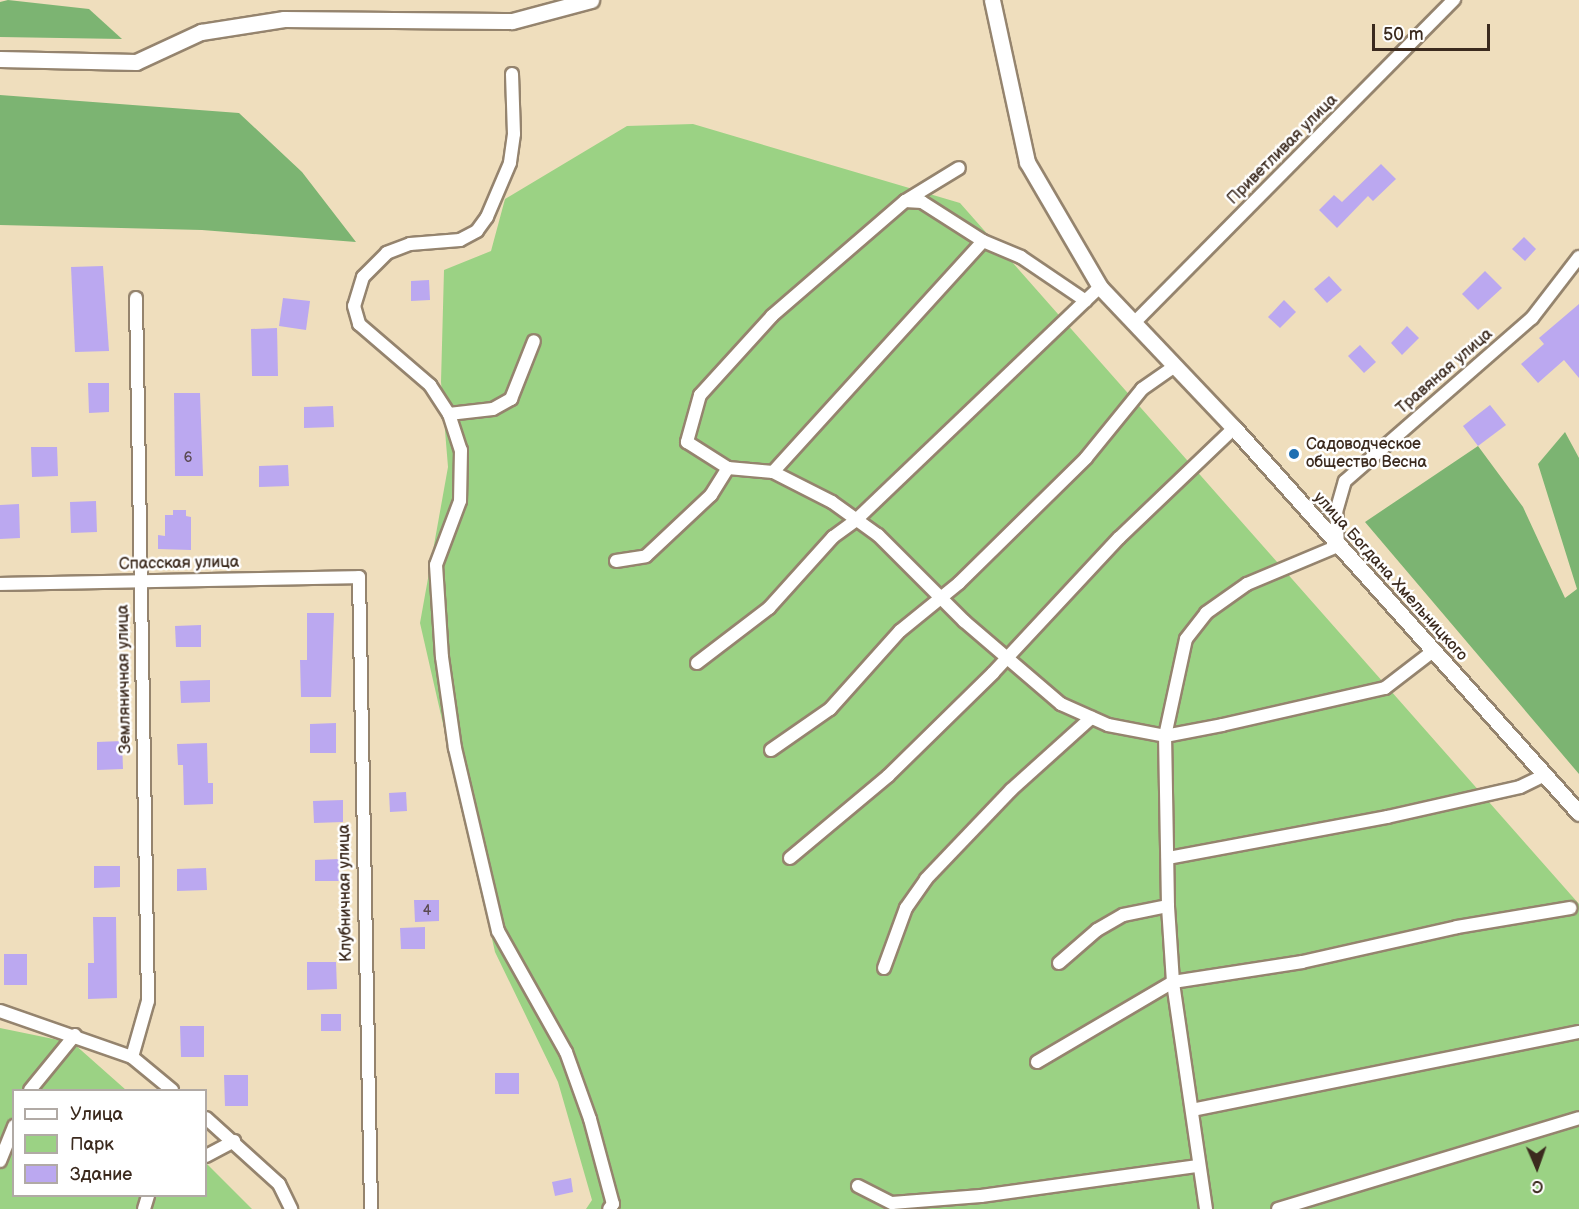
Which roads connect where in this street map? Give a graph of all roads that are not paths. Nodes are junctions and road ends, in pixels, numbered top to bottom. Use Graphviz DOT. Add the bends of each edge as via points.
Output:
graph roads {
  1 [pos="591,0"];
  2 [pos="992,0"];
  3 [pos="1454,0"];
  4 [pos="0,59"];
  5 [pos="512,74"];
  6 [pos="959,168"];
  7 [pos="905,201"];
  8 [pos="982,241"];
  9 [pos="1579,257"];
  10 [pos="1100,287"];
  11 [pos="136,298"];
  12 [pos="1086,301"];
  13 [pos="1134,323"];
  14 [pos="534,340"];
  15 [pos="1175,366"];
  16 [pos="449,414"];
  17 [pos="1234,428"];
  18 [pos="728,468"];
  19 [pos="773,472"];
  20 [pos="856,520"];
  21 [pos="1338,546"];
  22 [pos="616,561"];
  23 [pos="359,577"];
  24 [pos="140,581"];
  25 [pos="0,584"];
  26 [pos="942,598"];
  27 [pos="1432,652"];
  28 [pos="1006,659"];
  29 [pos="697,663"];
  30 [pos="1091,718"];
  31 [pos="1165,736"];
  32 [pos="771,750"];
  33 [pos="1543,776"];
  34 [pos="1579,813"];
  35 [pos="790,858"];
  36 [pos="1168,858"];
  37 [pos="1168,906"];
  38 [pos="1570,908"];
  39 [pos="1059,963"];
  40 [pos="884,968"];
  41 [pos="1173,982"];
  42 [pos="0,1011"];
  43 [pos="1579,1032"];
  44 [pos="75,1035"];
  45 [pos="132,1057"];
  46 [pos="1037,1062"];
  47 [pos="31,1089"];
  48 [pos="171,1089"];
  49 [pos="1192,1110"];
  50 [pos="1579,1118"];
  51 [pos="207,1119"];
  52 [pos="12,1131"];
  53 [pos="234,1141"];
  54 [pos="207,1155"];
  55 [pos="0,1161"];
  56 [pos="1198,1166"];
  57 [pos="858,1186"];
  58 [pos="612,1207"];
  59 [pos="291,1209"];
  60 [pos="371,1209"];
  61 [pos="1206,1209"];
  62 [pos="1278,1209"];
  1 -- 4 [label="street" via="512,21 284,19 201,32 136,62"];
  2 -- 10 [label="street, улица Богдана Хмельницкого" via="1027,162"];
  3 -- 13 [label="street, Приветливая улица"];
  5 -- 16 [label="street" via="514,134 510,163 488,217 477,231 460,240 410,244 387,253 363,277 354,306 359,324 430,384"];
  6 -- 7 [label="street"];
  7 -- 8 [label="street" via="922,202"];
  7 -- 18 [label="street" via="772,316 700,395 687,442"];
  8 -- 12 [label="street" via="1021,257"];
  8 -- 19 [label="street"];
  9 -- 21 [label="street, Травяная улица" via="1532,318 1345,481 1336,512"];
  10 -- 12 [label="street"];
  10 -- 13 [label="street, улица Богдана Хмельницкого"];
  11 -- 24 [label="street, Земляничная улица"];
  12 -- 20 [label="street"];
  13 -- 15 [label="street, улица Богдана Хмельницкого"];
  14 -- 16 [label="street" via="511,399 493,409"];
  15 -- 17 [label="street, улица Богдана Хмельницкого"];
  15 -- 26 [label="street" via="1142,389 1086,458"];
  16 -- 58 [label="street" via="461,450 460,501 436,565 442,657 455,747 498,931 566,1052 590,1119"];
  17 -- 21 [label="street, улица Богдана Хмельницкого"];
  17 -- 28 [label="street" via="1119,538"];
  18 -- 19 [label="street"];
  18 -- 22 [label="street" via="711,495 646,556"];
  19 -- 20 [label="street"];
  20 -- 26 [label="street" via="878,535"];
  20 -- 29 [label="street" via="833,537 769,608"];
  21 -- 27 [label="street, улица Богдана Хмельницкого"];
  21 -- 31 [label="street" via="1247,584 1194,624 1186,639"];
  23 -- 24 [label="street, Спасская улица"];
  23 -- 60 [label="street, Клубничная улица"];
  24 -- 25 [label="street, Спасская улица"];
  24 -- 45 [label="street, Земляничная улица" via="148,1001"];
  26 -- 28 [label="street"];
  26 -- 32 [label="street" via="900,631 830,709"];
  27 -- 31 [label="street" via="1385,688"];
  27 -- 33 [label="street, улица Богдана Хмельницкого"];
  28 -- 30 [label="street" via="1061,704"];
  28 -- 35 [label="street" via="888,776"];
  30 -- 31 [label="street"];
  30 -- 40 [label="street" via="1011,790 927,879 906,908"];
  31 -- 36 [label="street"];
  33 -- 34 [label="street, улица Богдана Хмельницкого"];
  33 -- 36 [label="street" via="1520,787 1387,817"];
  36 -- 37 [label="street"];
  37 -- 39 [label="street" via="1123,915 1097,930"];
  37 -- 41 [label="street"];
  38 -- 41 [label="street" via="1457,927 1302,962"];
  41 -- 46 [label="street"];
  41 -- 49 [label="street"];
  42 -- 44 [label="street"];
  43 -- 49 [label="street"];
  44 -- 45 [label="street"];
  44 -- 47 [label="street"];
  45 -- 48 [label="street"];
  49 -- 56 [label="street"];
  50 -- 62 [label="street"];
  51 -- 53 [label="street"];
  52 -- 55 [label="street"];
  53 -- 54 [label="street"];
  53 -- 59 [label="street" via="279,1184"];
  56 -- 57 [label="street" via="981,1196 892,1203"];
  56 -- 61 [label="street"];
}
